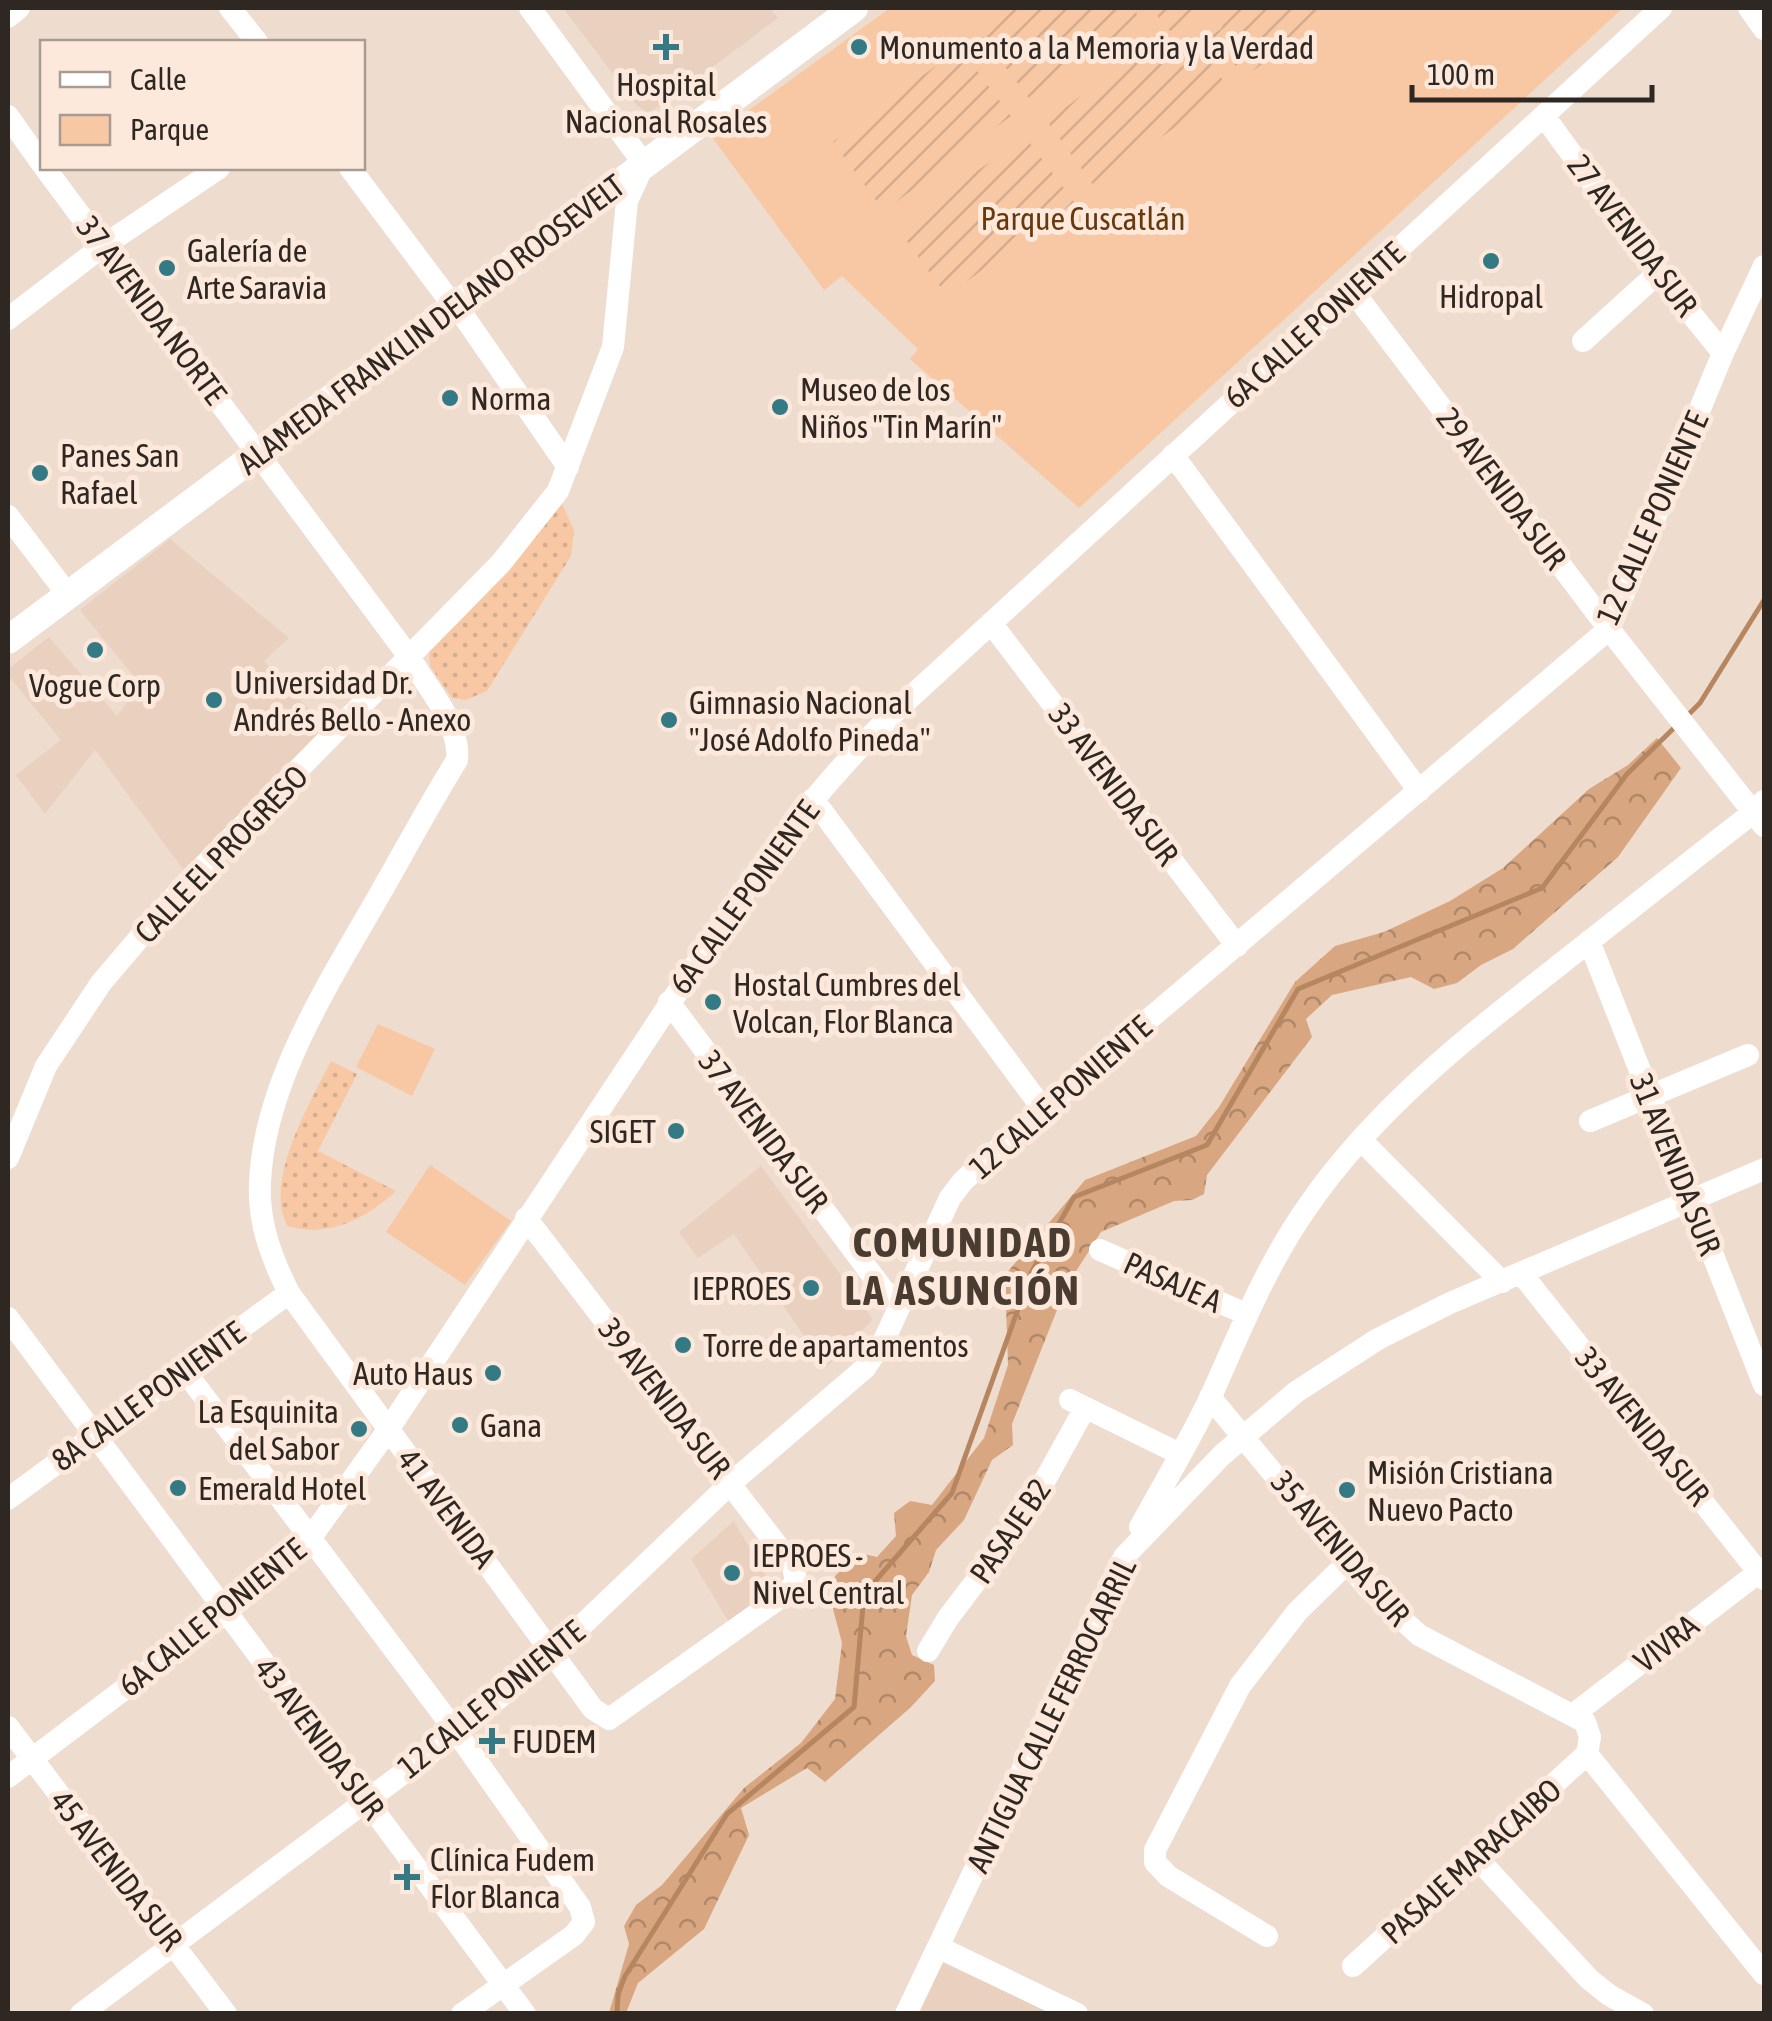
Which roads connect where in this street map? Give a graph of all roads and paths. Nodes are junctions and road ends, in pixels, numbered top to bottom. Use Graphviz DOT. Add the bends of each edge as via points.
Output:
graph roads {
  1 [pos="19,8"];
  2 [pos="230,8"];
  3 [pos="530,8"];
  4 [pos="823,8"];
  5 [pos="854,8"];
  6 [pos="1660,8"];
  7 [pos="1749,8"];
  8 [pos="8,16"];
  9 [pos="1764,29"];
  10 [pos="255,40"];
  11 [pos="8,116"];
  12 [pos="1544,116"];
  13 [pos="639,157"];
  14 [pos="40,160"];
  15 [pos="47,170"];
  16 [pos="216,170"];
  17 [pos="352,170"];
  18 [pos="103,246"];
  19 [pos="1764,266"];
  20 [pos="1658,273"];
  21 [pos="1352,290"];
  22 [pos="451,300"];
  23 [pos="8,319"];
  24 [pos="1583,341"];
  25 [pos="1723,353"];
  26 [pos="255,447"];
  27 [pos="1173,454"];
  28 [pos="568,467"];
  29 [pos="8,516"];
  30 [pos="64,590"];
  31 [pos="991,623"];
  32 [pos="8,624"];
  33 [pos="1608,629"];
  34 [pos="8,640"];
  35 [pos="410,658"];
  36 [pos="1418,791"];
  37 [pos="813,799"];
  38 [pos="1761,813"];
  39 [pos="1589,942"];
  40 [pos="1237,946"];
  41 [pos="669,1002"];
  42 [pos="1748,1055"];
  43 [pos="1649,1096"];
  44 [pos="1042,1109"];
  45 [pos="1590,1121"];
  46 [pos="1361,1140"];
  47 [pos="8,1158"];
  48 [pos="1764,1169"];
  49 [pos="1690,1199"];
  50 [pos="526,1218"];
  51 [pos="1100,1250"];
  52 [pos="1511,1278"];
  53 [pos="289,1293"];
  54 [pos="901,1302"];
  55 [pos="1246,1314"];
  56 [pos="9,1321"];
  57 [pos="184,1370"];
  58 [pos="1764,1386"];
  59 [pos="1210,1397"];
  60 [pos="388,1430"];
  61 [pos="96,1434"];
  62 [pos="1243,1435"];
  63 [pos="1180,1454"];
  64 [pos="731,1483"];
  65 [pos="8,1499"];
  66 [pos="309,1540"];
  67 [pos="1124,1556"];
  68 [pos="1347,1562"];
  69 [pos="1762,1576"];
  70 [pos="225,1613"];
  71 [pos="928,1650"];
  72 [pos="554,1652"];
  73 [pos="1574,1714"];
  74 [pos="609,1719"];
  75 [pos="8,1727"];
  76 [pos="457,1732"];
  77 [pos="1587,1754"];
  78 [pos="30,1759"];
  79 [pos="8,1777"];
  80 [pos="368,1799"];
  81 [pos="1476,1856"];
  82 [pos="1266,1936"];
  83 [pos="174,1942"];
  84 [pos="938,1948"];
  85 [pos="1353,1966"];
  86 [pos="1764,1974"];
  87 [pos="504,1984"];
  88 [pos="82,2014"];
  89 [pos="226,2014"];
  90 [pos="462,2014"];
  91 [pos="525,2014"];
  92 [pos="906,2014"];
  93 [pos="1077,2014"];
  94 [pos="1644,2014"];
  1 -- 8 [label="street"];
  2 -- 10 [label="street"];
  3 -- 13 [label="street"];
  4 -- 13 [label="main road, ALAMEDA FRANKLIN DELANO ROOSEVELT"];
  5 -- 13 [label="main road, ALAMEDA FRANKLIN DELANO ROOSEVELT"];
  6 -- 12 [label="street, 6A CALLE PONIENTE"];
  7 -- 9 [label="street"];
  11 -- 14 [label="street, 37 AVENIDA NORTE"];
  12 -- 20 [label="street, 27 AVENIDA SUR"];
  12 -- 21 [label="street, 6A CALLE PONIENTE"];
  13 -- 22 [label="main road, ALAMEDA FRANKLIN DELANO ROOSEVELT"];
  13 -- 28 [label="street, CALLE EL PROGRESO" via="627,201 613,347"];
  15 -- 18 [label="street, 37 AVENIDA NORTE"];
  16 -- 18 [label="street"];
  17 -- 22 [label="street"];
  18 -- 23 [label="street"];
  18 -- 26 [label="street, 37 AVENIDA NORTE"];
  19 -- 25 [label="street, 12 CALLE PONIENTE"];
  20 -- 24 [label="street"];
  20 -- 25 [label="street, 27 AVENIDA SUR"];
  21 -- 27 [label="street, 6A CALLE PONIENTE"];
  21 -- 33 [label="street, 29 AVENIDA SUR"];
  22 -- 26 [label="main road, ALAMEDA FRANKLIN DELANO ROOSEVELT"];
  22 -- 28 [label="street"];
  25 -- 33 [label="street, 12 CALLE PONIENTE"];
  26 -- 30 [label="main road, ALAMEDA FRANKLIN DELANO ROOSEVELT"];
  26 -- 35 [label="street"];
  27 -- 31 [label="street, 6A CALLE PONIENTE"];
  27 -- 36 [label="street"];
  28 -- 35 [label="street, CALLE EL PROGRESO" via="541,516"];
  29 -- 30 [label="street"];
  30 -- 32 [label="main road, ALAMEDA FRANKLIN DELANO ROOSEVELT"];
  30 -- 34 [label="main road, ALAMEDA FRANKLIN DELANO ROOSEVELT"];
  31 -- 37 [label="street, 6A CALLE PONIENTE" via="882,723"];
  31 -- 40 [label="street, 33 AVENIDA SUR"];
  33 -- 36 [label="street, 12 CALLE PONIENTE"];
  33 -- 38 [label="street, 29 AVENIDA SUR"];
  35 -- 47 [label="street, CALLE EL PROGRESO" via="180,890 102,983 46,1066"];
  35 -- 53 [label="street, 41 AVENIDA" via="450,722 457,760 284,1074 267,1128 260,1185 271,1257"];
  36 -- 40 [label="street, 12 CALLE PONIENTE"];
  37 -- 41 [label="street, 6A CALLE PONIENTE"];
  37 -- 44 [label="street"];
  38 -- 39 [label="street"];
  39 -- 43 [label="street, 31 AVENIDA SUR"];
  39 -- 46 [label="street" via="1460,1042"];
  40 -- 44 [label="street, 12 CALLE PONIENTE"];
  41 -- 50 [label="street, 6A CALLE PONIENTE"];
  41 -- 54 [label="street, 37 AVENIDA SUR" via="884,1291"];
  42 -- 43 [label="street"];
  43 -- 45 [label="street"];
  43 -- 49 [label="street, 31 AVENIDA SUR"];
  44 -- 54 [label="street, 12 CALLE PONIENTE" via="963,1180"];
  46 -- 52 [label="street, 33 AVENIDA SUR"];
  46 -- 55 [label="street" via="1296,1224"];
  48 -- 49 [label="street, ANTIGUA CALLE FERROCARRIL"];
  49 -- 52 [label="street, ANTIGUA CALLE FERROCARRIL"];
  49 -- 58 [label="street, 31 AVENIDA SUR"];
  50 -- 60 [label="street, 6A CALLE PONIENTE"];
  50 -- 64 [label="street, 39 AVENIDA SUR"];
  51 -- 55 [label="street, PASAJE A"];
  52 -- 62 [label="street, ANTIGUA CALLE FERROCARRIL" via="1378,1339"];
  52 -- 69 [label="street, 33 AVENIDA SUR"];
  53 -- 57 [label="street, 8A CALLE PONIENTE"];
  53 -- 60 [label="street, 41 AVENIDA"];
  54 -- 64 [label="street, 12 CALLE PONIENTE" via="864,1368"];
  55 -- 59 [label="street"];
  56 -- 61 [label="street, 43 AVENIDA SUR"];
  57 -- 61 [label="street, 8A CALLE PONIENTE"];
  57 -- 66 [label="street"];
  59 -- 62 [label="street, 35 AVENIDA SUR"];
  59 -- 63 [label="street"];
  60 -- 66 [label="street, 6A CALLE PONIENTE"];
  60 -- 72 [label="street, 41 AVENIDA"];
  61 -- 65 [label="street, 8A CALLE PONIENTE"];
  61 -- 70 [label="street, 43 AVENIDA SUR"];
  62 -- 67 [label="street, ANTIGUA CALLE FERROCARRIL"];
  62 -- 68 [label="street, 35 AVENIDA SUR"];
  63 -- 67 [label="street"];
  63 -- 71 [label="street, PASAJE B2" via="1077,1404 1024,1518"];
  64 -- 72 [label="street, 12 CALLE PONIENTE"];
  64 -- 74 [label="street, 39 AVENIDA SUR" via="793,1566 796,1581"];
  66 -- 70 [label="street, 6A CALLE PONIENTE"];
  66 -- 76 [label="street"];
  67 -- 84 [label="street, ANTIGUA CALLE FERROCARRIL"];
  68 -- 73 [label="street, 35 AVENIDA SUR" via="1419,1635"];
  68 -- 82 [label="street" via="1297,1612 1240,1686 1155,1850 1155,1862 1168,1876"];
  69 -- 73 [label="street, VIVRA"];
  70 -- 78 [label="street, 6A CALLE PONIENTE"];
  70 -- 80 [label="street, 43 AVENIDA SUR"];
  72 -- 74 [label="street, 41 AVENIDA" via="593,1708"];
  72 -- 76 [label="street, 12 CALLE PONIENTE"];
  73 -- 77 [label="street" via="1588,1729"];
  75 -- 78 [label="street, 45 AVENIDA SUR"];
  76 -- 80 [label="street, 12 CALLE PONIENTE"];
  76 -- 87 [label="street" via="580,1907 584,1922"];
  77 -- 81 [label="street, PASAJE MARACAIBO"];
  77 -- 86 [label="street"];
  78 -- 79 [label="street, 6A CALLE PONIENTE"];
  78 -- 83 [label="street, 45 AVENIDA SUR"];
  80 -- 83 [label="street, 12 CALLE PONIENTE"];
  80 -- 87 [label="street, 43 AVENIDA SUR"];
  81 -- 85 [label="street, PASAJE MARACAIBO"];
  81 -- 94 [label="street" via="1589,1979"];
  83 -- 88 [label="street, 12 CALLE PONIENTE"];
  83 -- 89 [label="street, 45 AVENIDA SUR"];
  84 -- 92 [label="street, ANTIGUA CALLE FERROCARRIL"];
  84 -- 93 [label="street"];
  87 -- 90 [label="street"];
  87 -- 91 [label="street, 43 AVENIDA SUR"];
}
